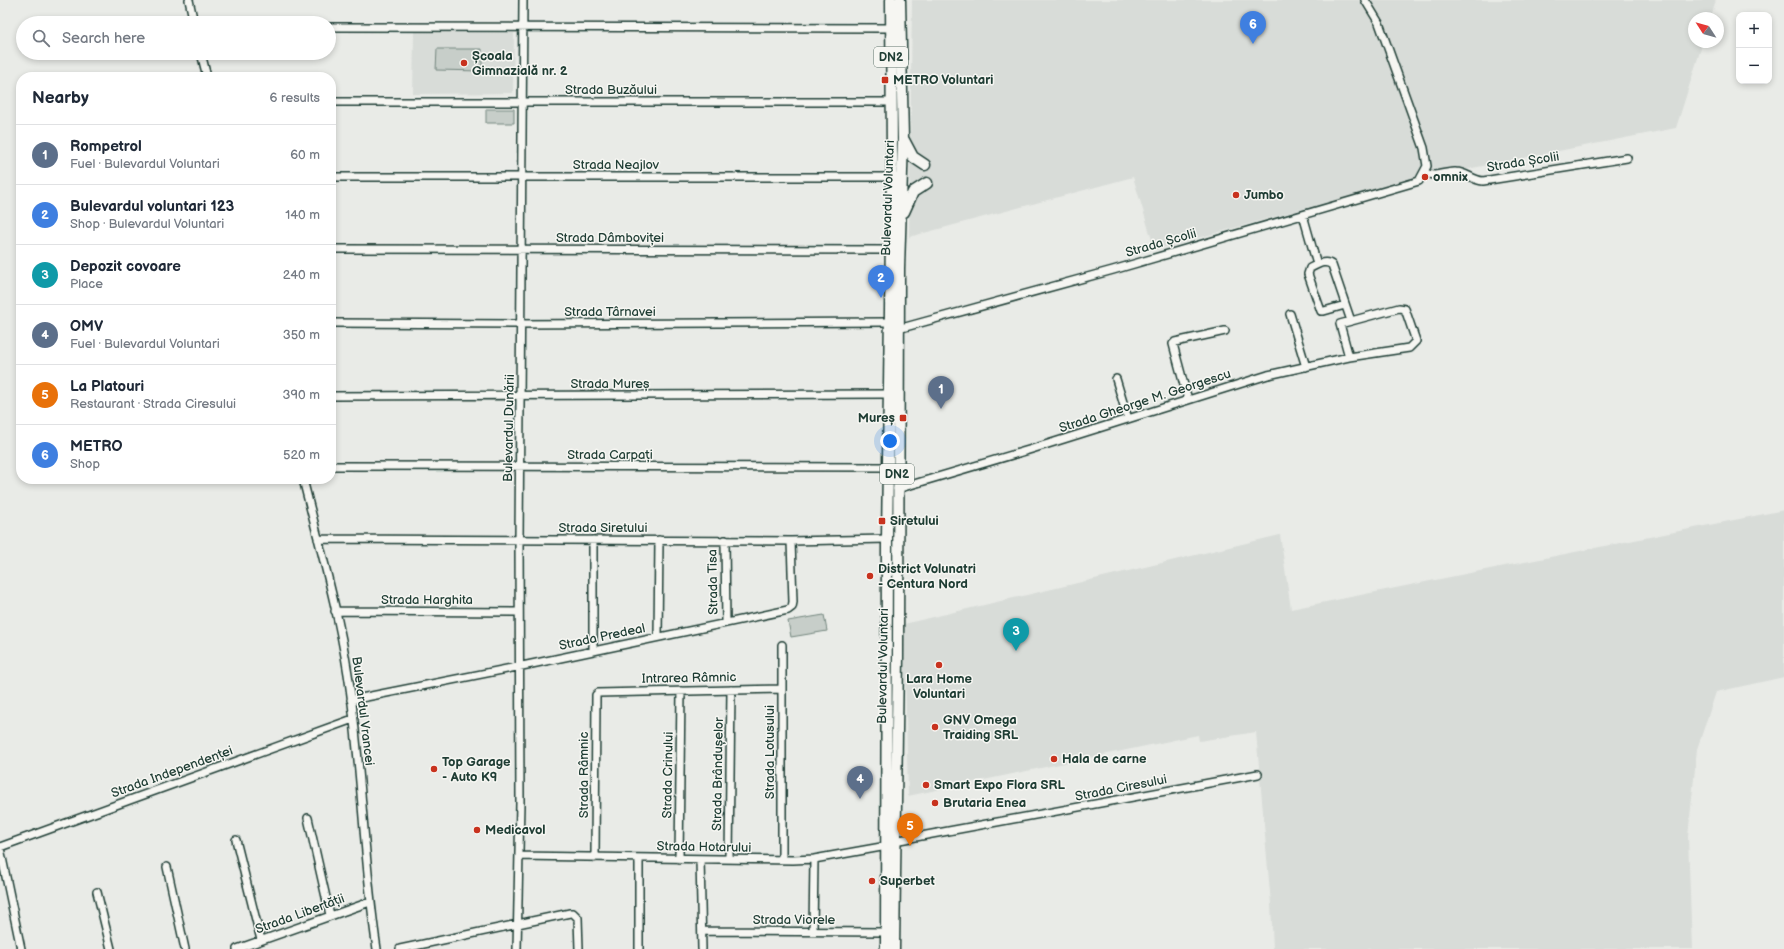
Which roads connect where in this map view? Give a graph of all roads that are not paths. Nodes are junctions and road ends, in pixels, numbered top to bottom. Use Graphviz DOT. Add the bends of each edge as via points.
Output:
graph roads {
  1 [pos="189,0"];
  2 [pos="523,0"];
  3 [pos="891,0"];
  4 [pos="900,0"];
  5 [pos="1365,0"];
  6 [pos="192,16"];
  7 [pos="336,27"];
  8 [pos="523,27"];
  9 [pos="891,28"];
  10 [pos="203,60"];
  11 [pos="206,72"];
  12 [pos="336,102"];
  13 [pos="891,102"];
  14 [pos="522,103"];
  15 [pos="903,139"];
  16 [pos="1627,158"];
  17 [pos="925,165"];
  18 [pos="1425,172"];
  19 [pos="897,176"];
  20 [pos="336,177"];
  21 [pos="522,177"];
  22 [pos="927,183"];
  23 [pos="1303,215"];
  24 [pos="901,220"];
  25 [pos="336,249"];
  26 [pos="522,250"];
  27 [pos="890,250"];
  28 [pos="1316,261"];
  29 [pos="1345,305"];
  30 [pos="1290,314"];
  31 [pos="1351,321"];
  32 [pos="336,322"];
  33 [pos="889,322"];
  34 [pos="522,324"];
  35 [pos="898,328"];
  36 [pos="1225,331"];
  37 [pos="1349,357"];
  38 [pos="1306,367"];
  39 [pos="1116,379"];
  40 [pos="889,394"];
  41 [pos="336,396"];
  42 [pos="521,397"];
  43 [pos="1188,400"];
  44 [pos="1128,419"];
  45 [pos="336,466"];
  46 [pos="520,467"];
  47 [pos="888,467"];
  48 [pos="304,484"];
  49 [pos="897,489"];
  50 [pos="318,539"];
  51 [pos="519,539"];
  52 [pos="593,540"];
  53 [pos="659,540"];
  54 [pos="725,540"];
  55 [pos="887,540"];
  56 [pos="791,541"];
  57 [pos="335,611"];
  58 [pos="519,612"];
  59 [pos="726,623"];
  60 [pos="658,638"];
  61 [pos="782,644"];
  62 [pos="593,651"];
  63 [pos="520,666"];
  64 [pos="782,689"];
  65 [pos="730,690"];
  66 [pos="681,691"];
  67 [pos="598,693"];
  68 [pos="351,700"];
  69 [pos="353,719"];
  70 [pos="1258,774"];
  71 [pos="308,818"];
  72 [pos="236,840"];
  73 [pos="891,844"];
  74 [pos="0,848"];
  75 [pos="520,856"];
  76 [pos="595,858"];
  77 [pos="639,858"];
  78 [pos="679,859"];
  79 [pos="700,859"];
  80 [pos="729,859"];
  81 [pos="814,859"];
  82 [pos="782,860"];
  83 [pos="167,867"];
  84 [pos="3,879"];
  85 [pos="97,892"];
  86 [pos="370,902"];
  87 [pos="330,915"];
  88 [pos="518,924"];
  89 [pos="702,931"];
  90 [pos="813,932"];
  91 [pos="886,932"];
  92 [pos="261,940"];
  93 [pos="21,949"];
  94 [pos="111,949"];
  95 [pos="185,949"];
  96 [pos="238,949"];
  97 [pos="377,949"];
  98 [pos="400,949"];
  99 [pos="518,949"];
  100 [pos="579,949"];
  101 [pos="639,949"];
  102 [pos="702,949"];
  103 [pos="886,949"];
  104 [pos="894,949"];
  1 -- 6 [label="street"];
  2 -- 8 [label="street, Bulevardul Dunării"];
  3 -- 9 [label="highway, Bulevardul Voluntari / DN2"];
  4 -- 15 [label="highway, Bulevardul Voluntari / DN2"];
  5 -- 18 [label="street" via="1379,23 1424,148 1427,166"];
  7 -- 8 [label="street"];
  8 -- 9 [label="street"];
  8 -- 14 [label="street, Bulevardul Dunării"];
  9 -- 13 [label="highway, Bulevardul Voluntari / DN2"];
  10 -- 11 [label="street"];
  12 -- 14 [label="street, Strada Buzăului"];
  13 -- 14 [label="street, Strada Buzăului"];
  13 -- 19 [label="highway, Bulevardul Voluntari / DN2"];
  14 -- 21 [label="street, Bulevardul Dunării"];
  15 -- 17 [label="highway" via="913,157"];
  15 -- 19 [label="highway, Bulevardul Voluntari / DN2"];
  16 -- 18 [label="street, Strada Școlii" via="1482,180 1472,179 1458,172 1432,175"];
  18 -- 23 [label="street, Strada Școlii" via="1419,181 1409,185"];
  19 -- 21 [label="street, Strada Neajlov"];
  19 -- 24 [label="highway, Bulevardul Voluntari / DN2"];
  19 -- 27 [label="highway, Bulevardul Voluntari / DN2"];
  20 -- 21 [label="street, Strada Neajlov"];
  21 -- 26 [label="street, Bulevardul Dunării"];
  22 -- 24 [label="highway" via="912,192"];
  23 -- 28 [label="street"];
  23 -- 35 [label="street, Strada Școlii"];
  24 -- 35 [label="highway, Bulevardul Voluntari / DN2"];
  25 -- 26 [label="street, Strada Dâmboviței"];
  26 -- 27 [label="street, Strada Dâmboviței"];
  26 -- 34 [label="street, Bulevardul Dunării"];
  27 -- 33 [label="highway, Bulevardul Voluntari / DN2"];
  29 -- 29 [label="street" via="1332,265 1323,262 1310,268 1308,274 1319,308 1324,311"];
  29 -- 31 [label="street"];
  30 -- 38 [label="street"];
  31 -- 37 [label="street" via="1340,324"];
  31 -- 37 [label="street, Strada Gheorge M. Georgescu" via="1404,308 1407,310 1416,341 1413,346 1403,349"];
  32 -- 34 [label="street, Strada Târnavei"];
  33 -- 34 [label="street, Strada Târnavei"];
  33 -- 40 [label="highway, Bulevardul Voluntari / DN2"];
  34 -- 42 [label="street, Bulevardul Dunării"];
  35 -- 49 [label="highway, Bulevardul Voluntari / DN2"];
  36 -- 43 [label="street" via="1173,344"];
  37 -- 38 [label="street, Strada Gheorge M. Georgescu"];
  38 -- 43 [label="street, Strada Gheorge M. Georgescu" via="1268,375"];
  39 -- 44 [label="street"];
  40 -- 42 [label="street, Strada Mureș"];
  40 -- 47 [label="highway, Bulevardul Voluntari / DN2"];
  41 -- 42 [label="street, Strada Mureș"];
  42 -- 46 [label="street, Bulevardul Dunării"];
  43 -- 44 [label="street, Strada Gheorge M. Georgescu"];
  44 -- 49 [label="street, Strada Gheorge M. Georgescu"];
  45 -- 46 [label="street, Strada Carpați"];
  46 -- 47 [label="street, Strada Carpați"];
  46 -- 51 [label="street, Bulevardul Dunării"];
  47 -- 55 [label="highway, Bulevardul Voluntari / DN2"];
  48 -- 50 [label="street, Bulevardul Vrancei"];
  49 -- 73 [label="highway, Bulevardul Voluntari / DN2" via="898,657"];
  50 -- 51 [label="street, Strada Siretului"];
  50 -- 57 [label="street, Bulevardul Vrancei"];
  51 -- 52 [label="street, Strada Siretului"];
  51 -- 58 [label="street, Bulevardul Dunării"];
  52 -- 53 [label="street, Strada Siretului"];
  52 -- 62 [label="street"];
  53 -- 54 [label="street, Strada Siretului"];
  53 -- 60 [label="street"];
  54 -- 56 [label="street, Strada Siretului"];
  54 -- 59 [label="street, Strada Tisa"];
  55 -- 56 [label="street, Strada Siretului"];
  55 -- 73 [label="highway, Bulevardul Voluntari / DN2"];
  56 -- 59 [label="street, Strada Predeal" via="792,607"];
  57 -- 58 [label="street, Strada Harghita"];
  57 -- 68 [label="street, Bulevardul Vrancei"];
  58 -- 63 [label="street, Bulevardul Dunării"];
  59 -- 60 [label="street, Strada Predeal"];
  60 -- 62 [label="street, Strada Predeal"];
  61 -- 64 [label="street, Strada Lotusului"];
  62 -- 63 [label="street, Strada Predeal"];
  63 -- 68 [label="street, Strada Predeal"];
  63 -- 75 [label="street, Bulevardul Dunării"];
  64 -- 65 [label="street, Intrarea Râmnic"];
  64 -- 82 [label="street, Strada Lotusului"];
  65 -- 66 [label="street, Intrarea Râmnic"];
  65 -- 80 [label="street, Strada Brândușelor"];
  66 -- 67 [label="street, Intrarea Râmnic"];
  66 -- 78 [label="street, Strada Crinului"];
  67 -- 76 [label="street, Strada Râmnic"];
  68 -- 69 [label="street, Bulevardul Vrancei"];
  69 -- 74 [label="street, Strada Independenței"];
  69 -- 86 [label="street, Bulevardul Vrancei"];
  70 -- 73 [label="street, Strada Ciresului"];
  71 -- 87 [label="street"];
  72 -- 92 [label="street"];
  73 -- 81 [label="street, Strada Hotarului"];
  73 -- 91 [label="highway, Bulevardul Voluntari / DN2"];
  73 -- 104 [label="highway, Bulevardul Voluntari / DN2"];
  74 -- 84 [label="street"];
  75 -- 76 [label="street, Strada Hotarului"];
  75 -- 88 [label="street, Bulevardul Dunării"];
  76 -- 77 [label="street, Strada Hotarului"];
  77 -- 78 [label="street, Strada Hotarului"];
  77 -- 101 [label="street"];
  78 -- 79 [label="street, Strada Hotarului"];
  79 -- 80 [label="street, Strada Hotarului"];
  79 -- 89 [label="street"];
  80 -- 82 [label="street, Strada Hotarului"];
  81 -- 82 [label="street, Strada Hotarului"];
  81 -- 90 [label="street"];
  83 -- 95 [label="street"];
  84 -- 93 [label="street"];
  85 -- 94 [label="street"];
  86 -- 87 [label="street, Strada Libertății"];
  86 -- 97 [label="street, Bulevardul Vrancei"];
  87 -- 92 [label="street, Strada Libertății"];
  88 -- 98 [label="street"];
  88 -- 99 [label="street, Bulevardul Dunării"];
  88 -- 100 [label="street" via="570,913 576,915 579,921"];
  89 -- 90 [label="street, Strada Viorele"];
  89 -- 102 [label="street"];
  90 -- 91 [label="street, Strada Viorele"];
  91 -- 103 [label="highway, Bulevardul Voluntari / DN2"];
  92 -- 96 [label="street, Strada Libertății"];
}
